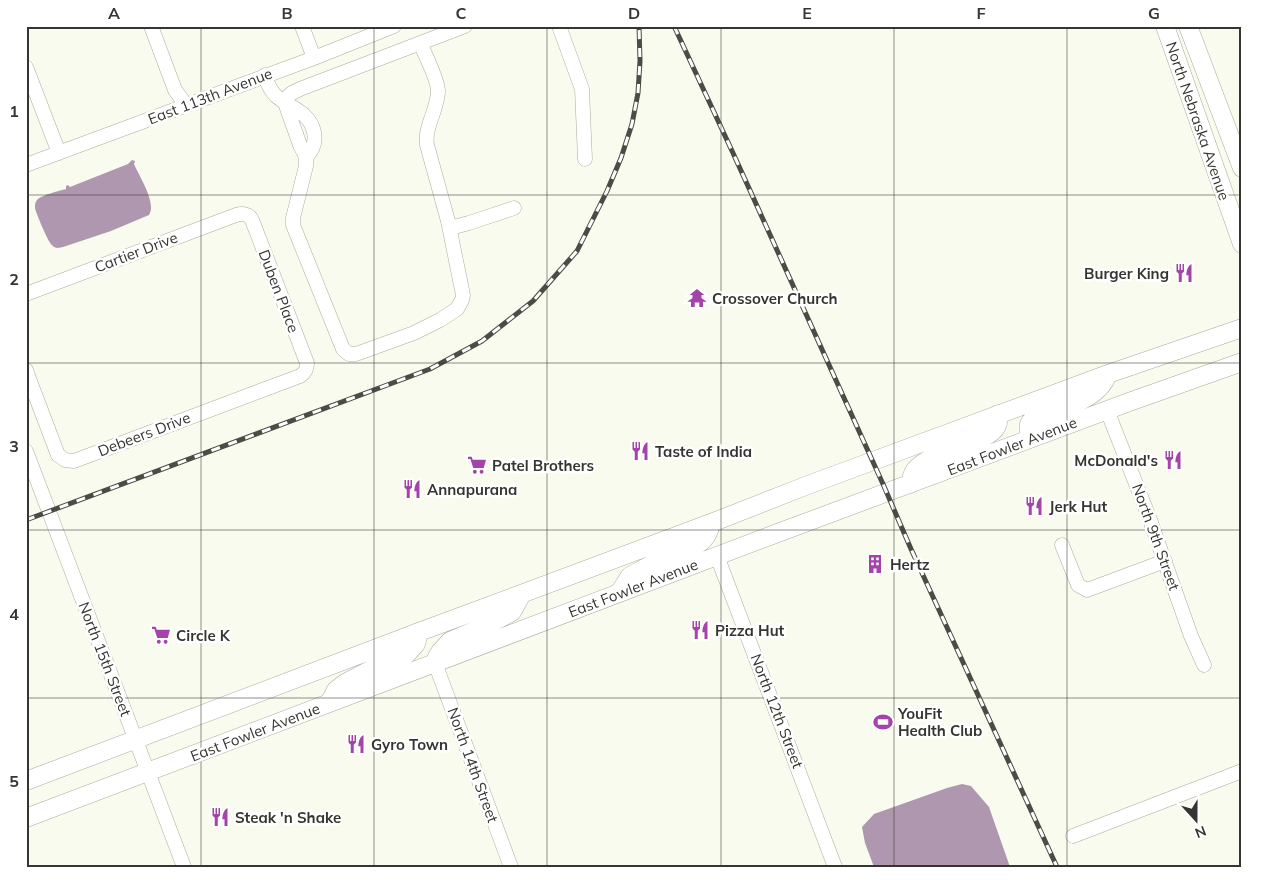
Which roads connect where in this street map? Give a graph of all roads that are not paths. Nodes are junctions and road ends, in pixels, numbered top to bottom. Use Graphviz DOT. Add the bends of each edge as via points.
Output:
graph roads {
  1 [pos="151,26"];
  2 [pos="302,26"];
  3 [pos="394,26"];
  4 [pos="465,26"];
  5 [pos="559,26"];
  6 [pos="1165,26"];
  7 [pos="1188,26"];
  8 [pos="420,43"];
  9 [pos="314,58"];
  10 [pos="26,68"];
  11 [pos="1179,69"];
  12 [pos="265,75"];
  13 [pos="284,100"];
  14 [pos="186,105"];
  15 [pos="1231,139"];
  16 [pos="59,153"];
  17 [pos="585,159"];
  18 [pos="26,165"];
  19 [pos="1242,168"];
  20 [pos="514,208"];
  21 [pos="246,214"];
  22 [pos="450,228"];
  23 [pos="1242,244"];
  24 [pos="26,294"];
  25 [pos="1242,328"];
  26 [pos="1242,362"];
  27 [pos="26,370"];
  28 [pos="306,371"];
  29 [pos="1108,374"];
  30 [pos="29,385"];
  31 [pos="1107,410"];
  32 [pos="998,414"];
  33 [pos="1032,438"];
  34 [pos="26,451"];
  35 [pos="910,484"];
  36 [pos="711,523"];
  37 [pos="1062,545"];
  38 [pos="717,556"];
  39 [pos="1164,561"];
  40 [pos="619,593"];
  41 [pos="522,594"];
  42 [pos="419,632"];
  43 [pos="436,663"];
  44 [pos="1204,665"];
  45 [pos="328,704"];
  46 [pos="136,740"];
  47 [pos="1242,771"];
  48 [pos="148,772"];
  49 [pos="26,781"];
  50 [pos="26,818"];
  51 [pos="1073,836"];
  52 [pos="184,867"];
  53 [pos="510,867"];
  54 [pos="836,867"];
  1 -- 14 [label="street" via="175,90"];
  2 -- 9 [label="street"];
  3 -- 9 [label="street, East 113th Avenue"];
  4 -- 8 [label="street"];
  5 -- 17 [label="street" via="582,89"];
  6 -- 11 [label="main road, North Nebraska Avenue"];
  7 -- 15 [label="main road, North Nebraska Avenue"];
  8 -- 13 [label="street" via="300,89"];
  8 -- 22 [label="street" via="438,89 426,141"];
  9 -- 12 [label="street, East 113th Avenue"];
  10 -- 16 [label="street"];
  11 -- 15 [label="main road" via="1204,102 1218,131"];
  11 -- 23 [label="main road, North Nebraska Avenue"];
  12 -- 13 [label="street" via="275,95"];
  12 -- 14 [label="street, East 113th Avenue"];
  13 -- 22 [label="street" via="306,116 314,134 314,144 306,157 293,225 343,349 348,354 414,333 457,309 463,295"];
  14 -- 16 [label="street, East 113th Avenue"];
  15 -- 19 [label="main road, North Nebraska Avenue"];
  16 -- 18 [label="street, East 113th Avenue"];
  20 -- 22 [label="street"];
  21 -- 24 [label="street, Cartier Drive" via="236,214"];
  21 -- 28 [label="street, Duben Place" via="256,229 306,363"];
  25 -- 29 [label="main road"];
  26 -- 31 [label="main road, East Fowler Avenue"];
  27 -- 30 [label="street"];
  28 -- 30 [label="street, Debeers Drive" via="74,461 64,460 56,451"];
  29 -- 32 [label="main road"];
  29 -- 33 [label="main road" via="1093,394 1032,420 1028,427"];
  31 -- 33 [label="main road, East Fowler Avenue"];
  31 -- 39 [label="street, North 9th Street"];
  32 -- 35 [label="main road" via="997,426 988,436 923,463 916,469"];
  32 -- 36 [label="main road"];
  33 -- 35 [label="main road, East Fowler Avenue"];
  34 -- 46 [label="street, North 15th Street"];
  35 -- 38 [label="main road, East Fowler Avenue"];
  36 -- 40 [label="main road" via="701,543 630,576"];
  36 -- 41 [label="main road"];
  37 -- 39 [label="street" via="1078,585 1087,590"];
  38 -- 40 [label="main road, East Fowler Avenue"];
  38 -- 54 [label="street, North 12th Street"];
  39 -- 44 [label="street, North 9th Street"];
  40 -- 43 [label="main road, East Fowler Avenue"];
  41 -- 42 [label="main road"];
  41 -- 43 [label="main road" via="512,612 450,641 440,652"];
  42 -- 45 [label="main road" via="416,644 406,655 345,684 336,690"];
  42 -- 46 [label="main road"];
  43 -- 45 [label="main road, East Fowler Avenue"];
  43 -- 53 [label="street, North 14th Street"];
  45 -- 48 [label="main road, East Fowler Avenue"];
  46 -- 48 [label="street, North 15th Street"];
  46 -- 49 [label="main road"];
  47 -- 51 [label="street"];
  48 -- 50 [label="main road, East Fowler Avenue"];
  48 -- 52 [label="street, North 15th Street"];
}
